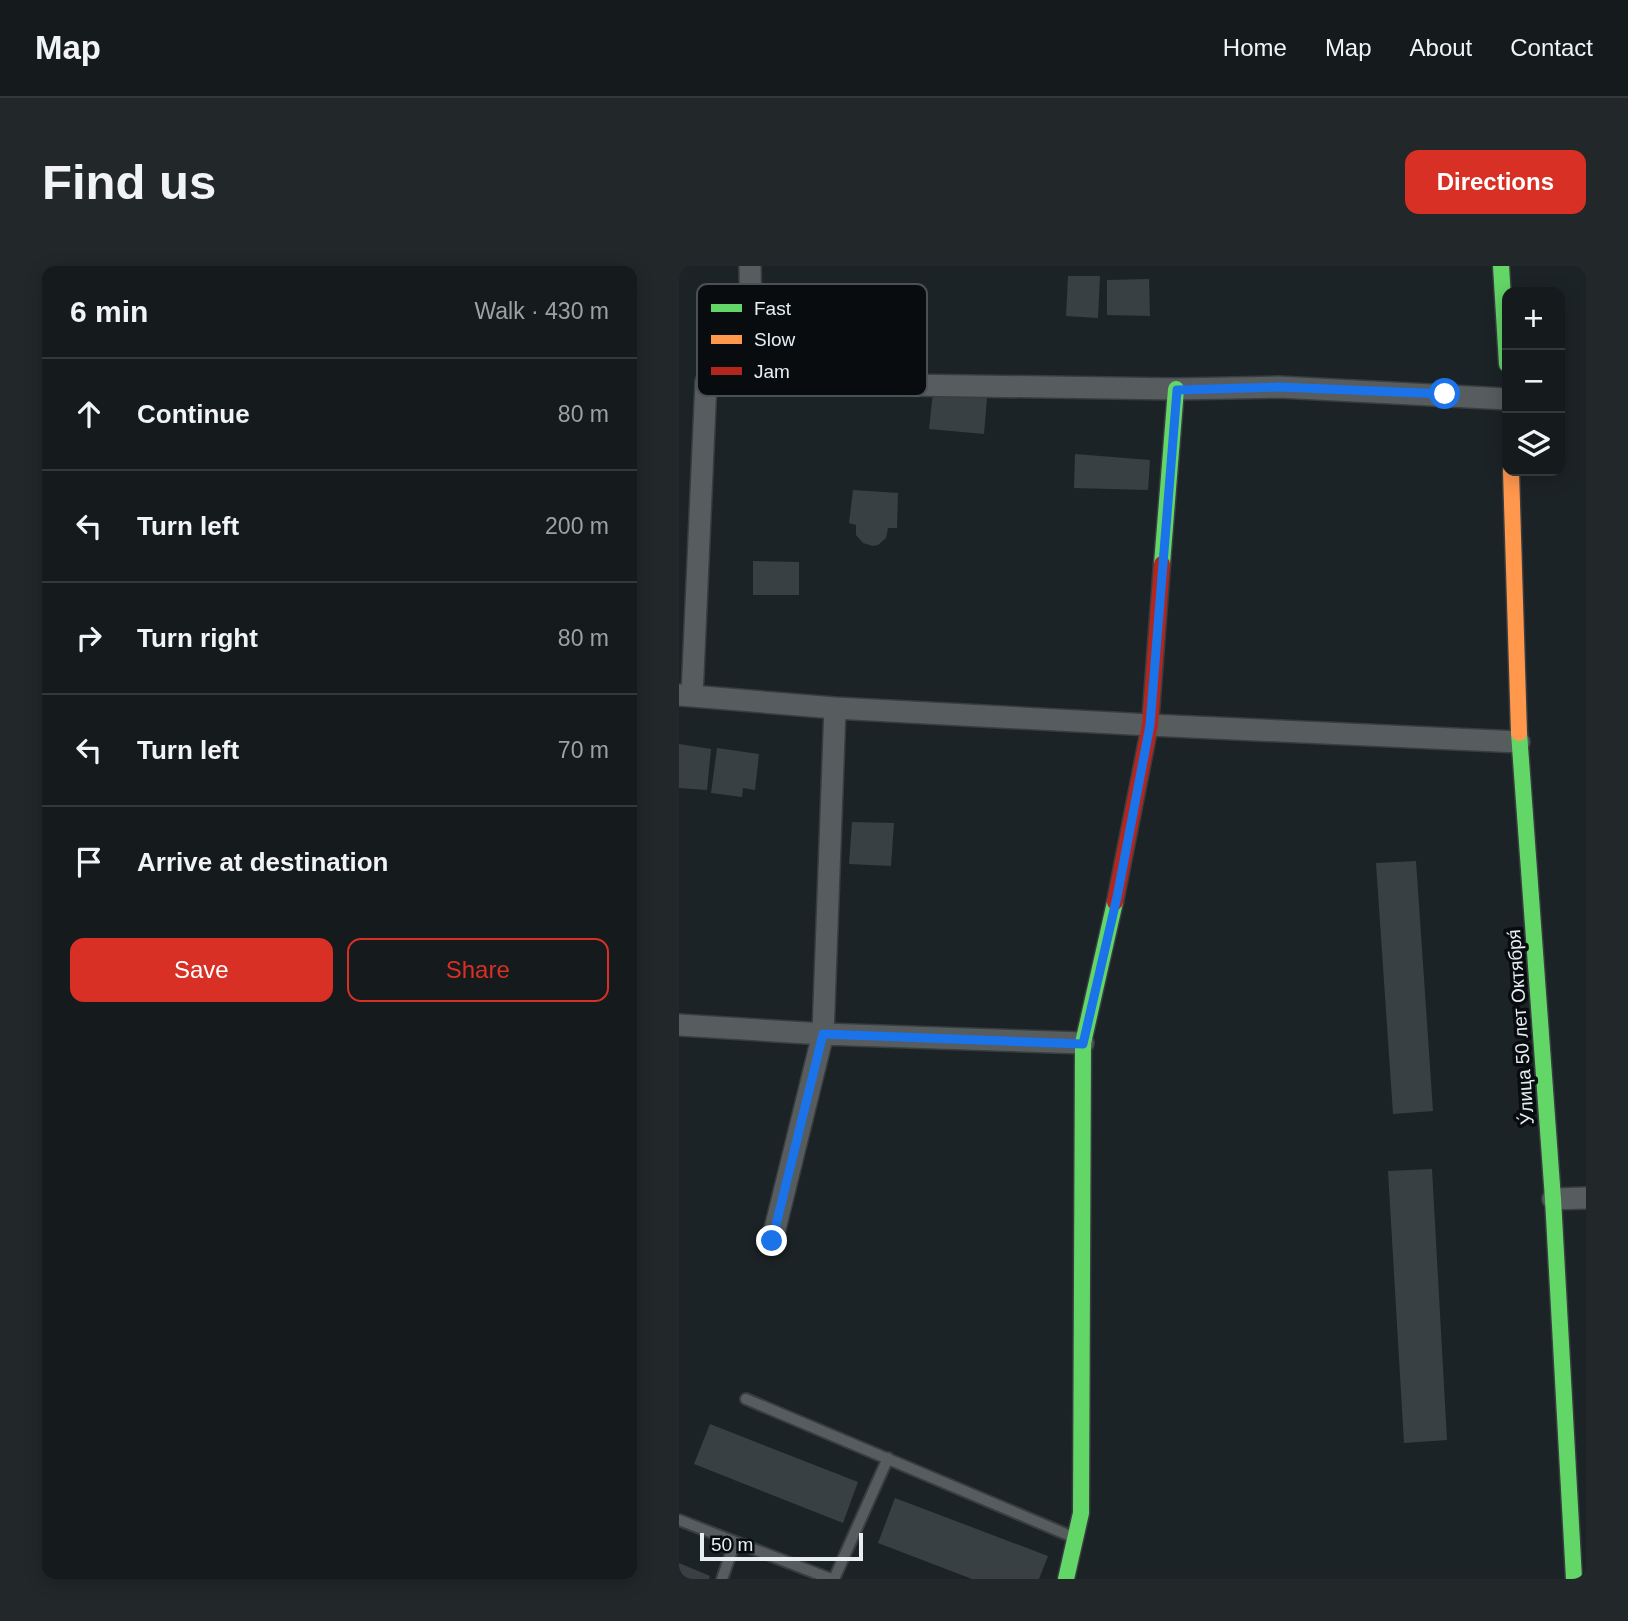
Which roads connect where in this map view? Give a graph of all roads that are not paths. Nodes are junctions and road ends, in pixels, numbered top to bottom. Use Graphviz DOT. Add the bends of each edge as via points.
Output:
graph roads {
  1 [pos="750,266"];
  2 [pos="1501,266"];
  3 [pos="750,284"];
  4 [pos="1506,350"];
  5 [pos="927,385"];
  6 [pos="1177,390"];
  7 [pos="705,396"];
  8 [pos="1502,399"];
  9 [pos="1511,476"];
  10 [pos="685,695"];
  11 [pos="835,708"];
  12 [pos="1150,725"];
  13 [pos="1519,742"];
  14 [pos="679,1025"];
  15 [pos="823,1034"];
  16 [pos="1083,1044"];
  17 [pos="1586,1198"];
  18 [pos="1553,1199"];
  19 [pos="772,1241"];
  20 [pos="746,1399"];
  21 [pos="888,1458"];
  22 [pos="679,1520"];
  23 [pos="1076,1538"];
  24 [pos="735,1542"];
  25 [pos="722,1579"];
  26 [pos="832,1579"];
  27 [pos="1066,1579"];
  28 [pos="1574,1579"];
  1 -- 3 [label="street"];
  2 -- 4 [label="street"];
  5 -- 6 [label="street"];
  6 -- 8 [label="street" via="1279,387"];
  6 -- 12 [label="street"];
  7 -- 10 [label="street"];
  9 -- 13 [label="street, У́лица 50 лет Октября́"];
  10 -- 11 [label="street"];
  11 -- 12 [label="street"];
  11 -- 15 [label="street"];
  12 -- 13 [label="street"];
  12 -- 16 [label="street"];
  13 -- 18 [label="street, У́лица 50 лет Октября́"];
  14 -- 15 [label="street"];
  15 -- 16 [label="street"];
  15 -- 19 [label="street"];
  16 -- 23 [label="street" via="1081,1513"];
  17 -- 18 [label="street"];
  18 -- 28 [label="street, У́лица 50 лет Октября́"];
  20 -- 21 [label="lane"];
  21 -- 23 [label="lane"];
  21 -- 26 [label="lane"];
  22 -- 24 [label="lane"];
  23 -- 27 [label="street"];
  24 -- 25 [label="lane"];
  24 -- 26 [label="lane"];
}
